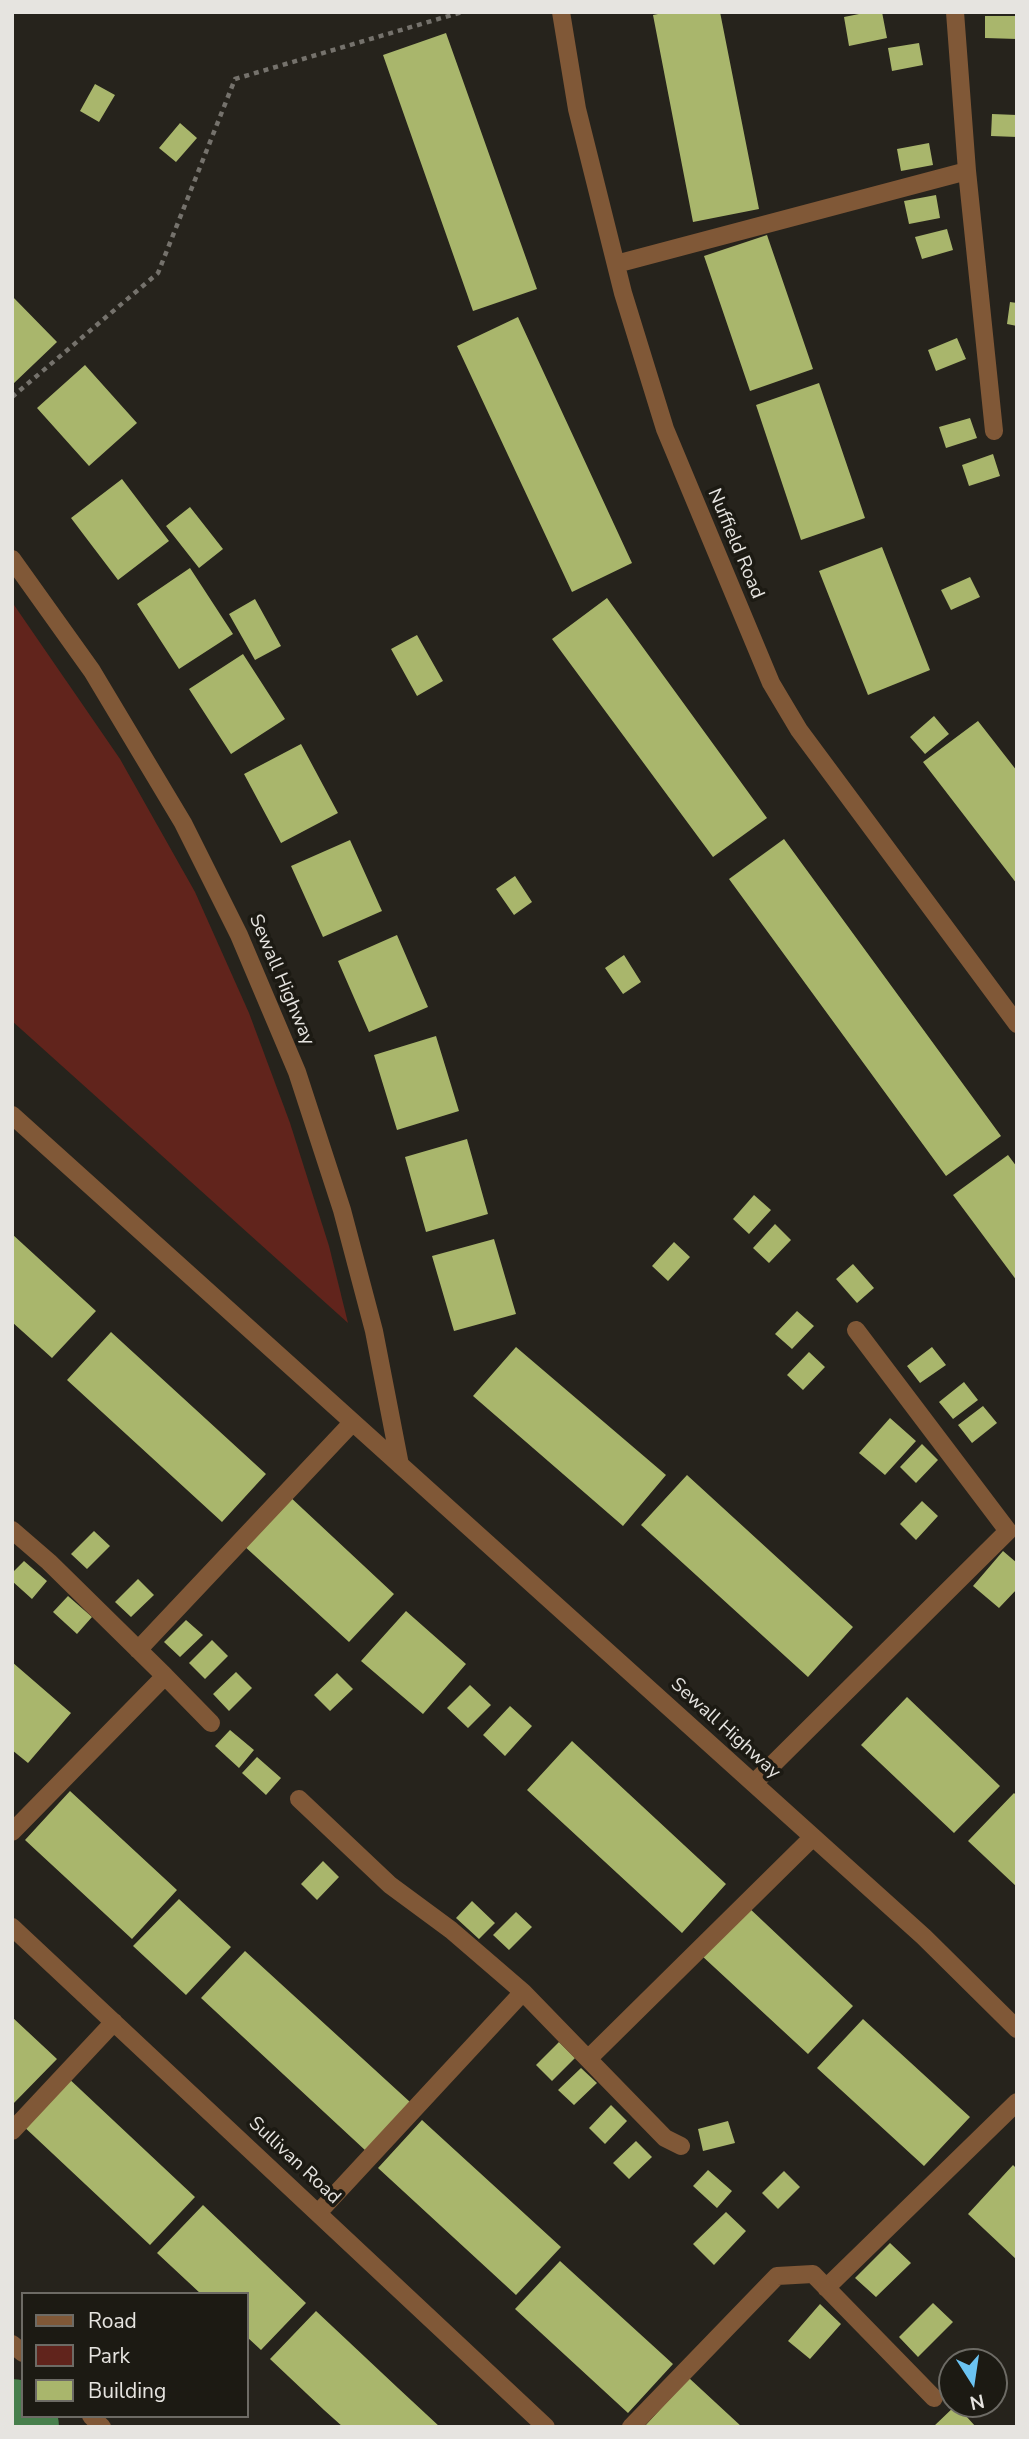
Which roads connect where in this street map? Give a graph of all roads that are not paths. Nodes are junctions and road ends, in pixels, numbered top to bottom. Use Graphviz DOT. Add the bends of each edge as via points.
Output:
graph roads {
  1 [pos="561,12"];
  2 [pos="955,12"];
  3 [pos="967,171"];
  4 [pos="616,264"];
  5 [pos="994,431"];
  6 [pos="12,559"];
  7 [pos="1014,1017"];
  8 [pos="12,1115"];
  9 [pos="856,1330"];
  10 [pos="352,1423"];
  11 [pos="400,1465"];
  12 [pos="12,1530"];
  13 [pos="1012,1536"];
  14 [pos="138,1650"];
  15 [pos="165,1676"];
  16 [pos="211,1723"];
  17 [pos="754,1783"];
  18 [pos="299,1799"];
  19 [pos="12,1832"];
  20 [pos="813,1837"];
  21 [pos="12,1927"];
  22 [pos="523,1992"];
  23 [pos="114,2022"];
  24 [pos="1017,2029"];
  25 [pos="588,2059"];
  26 [pos="1017,2102"];
  27 [pos="12,2131"];
  28 [pos="681,2146"];
  29 [pos="318,2213"];
  30 [pos="826,2288"];
  31 [pos="934,2398"];
  32 [pos="546,2427"];
  33 [pos="631,2427"];
  1 -- 4 [label="street, Nuffield Road" via="577,109"];
  2 -- 3 [label="street"];
  3 -- 4 [label="street"];
  3 -- 5 [label="street"];
  4 -- 7 [label="street, Nuffield Road" via="665,429 771,684 799,730"];
  6 -- 11 [label="street, Sewall Highway" via="92,671 183,824 239,935 297,1072 342,1210 374,1331"];
  8 -- 10 [label="street, Sewall Highway"];
  9 -- 13 [label="street"];
  10 -- 11 [label="street, Sewall Highway"];
  10 -- 14 [label="street"];
  11 -- 17 [label="street, Sewall Highway"];
  12 -- 14 [label="street"];
  13 -- 17 [label="street"];
  14 -- 15 [label="street"];
  15 -- 16 [label="street"];
  15 -- 19 [label="street"];
  17 -- 20 [label="street, Sewall Highway"];
  18 -- 22 [label="street" via="390,1885"];
  20 -- 24 [label="street, Sewall Highway"];
  20 -- 25 [label="street"];
  21 -- 23 [label="street, Sullivan Road"];
  22 -- 25 [label="street"];
  22 -- 29 [label="street"];
  23 -- 27 [label="street"];
  23 -- 29 [label="street, Sullivan Road"];
  25 -- 28 [label="street" via="665,2138"];
  26 -- 30 [label="street"];
  29 -- 32 [label="street, Sullivan Road"];
  30 -- 31 [label="street"];
  30 -- 33 [label="street" via="813,2274 777,2276"];
}
